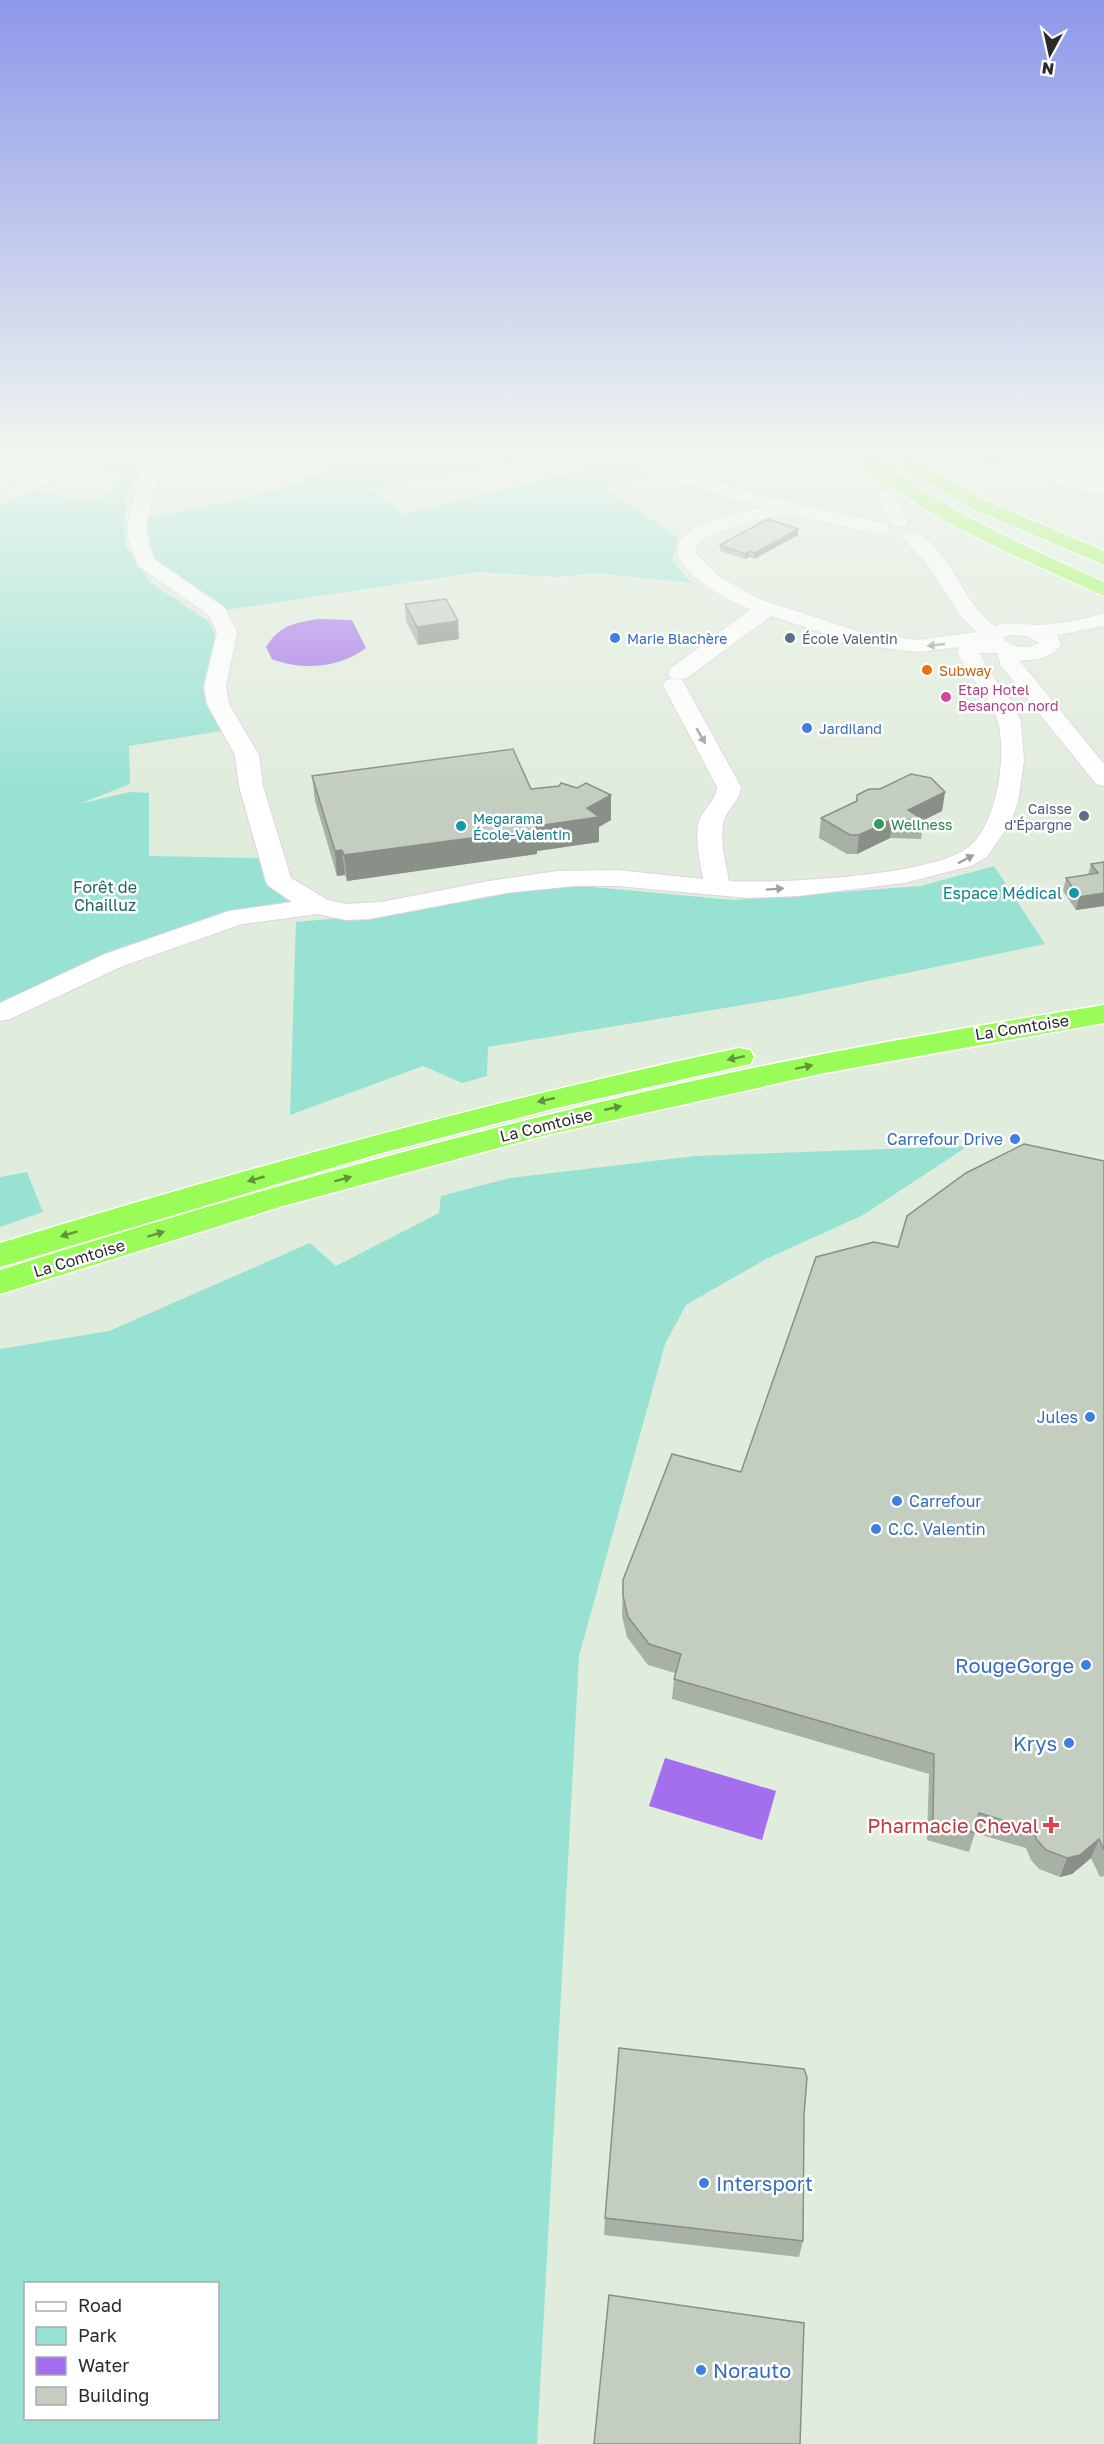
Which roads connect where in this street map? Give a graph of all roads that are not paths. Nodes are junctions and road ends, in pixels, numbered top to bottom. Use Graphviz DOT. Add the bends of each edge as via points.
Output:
graph roads {
  1 [pos="148,564"];
  2 [pos="694,564"];
  3 [pos="937,564"];
  4 [pos="1046,564"];
  5 [pos="1104,590"];
  6 [pos="962,603"];
  7 [pos="769,609"];
  8 [pos="1104,620"];
  9 [pos="1104,630"];
  10 [pos="1035,639"];
  11 [pos="998,642"];
  12 [pos="1024,677"];
  13 [pos="1104,779"];
  14 [pos="717,888"];
  15 [pos="317,907"];
  16 [pos="1104,993"];
  17 [pos="0,1013"];
  18 [pos="1104,1014"];
  19 [pos="0,1255"];
  20 [pos="0,1282"];
  1 -- 15 [label="street" via="218,612 223,620 227,632 215,687 218,704 247,755 251,786 279,882"];
  2 -- 7 [label="street" via="713,581"];
  3 -- 6 [label="street"];
  4 -- 5 [label="highway"];
  6 -- 10 [label="street"];
  6 -- 11 [label="street"];
  11 -- 7 [label="street, one-way" via="975,638 928,645 879,642"];
  7 -- 14 [label="street, one-way" via="757,614 676,679 729,787 710,828"];
  8 -- 10 [label="street"];
  9 -- 10 [label="street" via="1068,638"];
  10 -- 11 [label="street"];
  10 -- 11 [label="street" via="1003,630"];
  10 -- 12 [label="street"];
  11 -- 12 [label="street"];
  14 -- 11 [label="street, one-way" via="770,889 903,877 957,864 977,853 1004,805 1014,745 1004,706 973,662 968,648"];
  12 -- 13 [label="street"];
  14 -- 15 [label="street" via="578,877 523,881 382,910 345,912"];
  15 -- 17 [label="street" via="238,917 114,960"];
  16 -- 19 [label="highway, La Comtoise, one-way" via="873,1030 543,1100 334,1156"];
  20 -- 18 [label="highway, La Comtoise, one-way" via="337,1180 556,1121 886,1050"];
}
